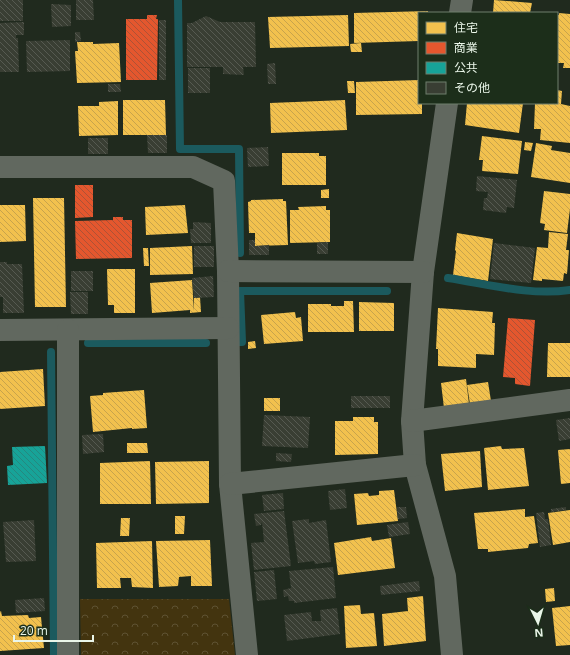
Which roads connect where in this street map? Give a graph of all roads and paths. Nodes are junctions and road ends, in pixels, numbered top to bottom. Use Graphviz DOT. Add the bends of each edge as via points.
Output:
graph roads {
  1 [pos="462,0"];
  2 [pos="460,12"];
  3 [pos="447,104"];
  4 [pos="0,167"];
  5 [pos="228,272"];
  6 [pos="423,272"];
  7 [pos="228,328"];
  8 [pos="0,330"];
  9 [pos="68,330"];
  10 [pos="570,400"];
  11 [pos="412,421"];
  12 [pos="415,465"];
  13 [pos="230,484"];
  14 [pos="68,655"];
  15 [pos="247,655"];
  16 [pos="452,655"];
  1 -- 2 [label="street"];
  3 -- 6 [label="street"];
  4 -- 5 [label="street" via="193,167 224,181"];
  5 -- 6 [label="street"];
  5 -- 7 [label="street"];
  6 -- 11 [label="street"];
  7 -- 9 [label="street"];
  7 -- 13 [label="street"];
  8 -- 9 [label="street"];
  9 -- 14 [label="street"];
  10 -- 11 [label="street"];
  11 -- 12 [label="street"];
  12 -- 13 [label="street"];
  12 -- 16 [label="street" via="445,576"];
  13 -- 15 [label="street"];
}
